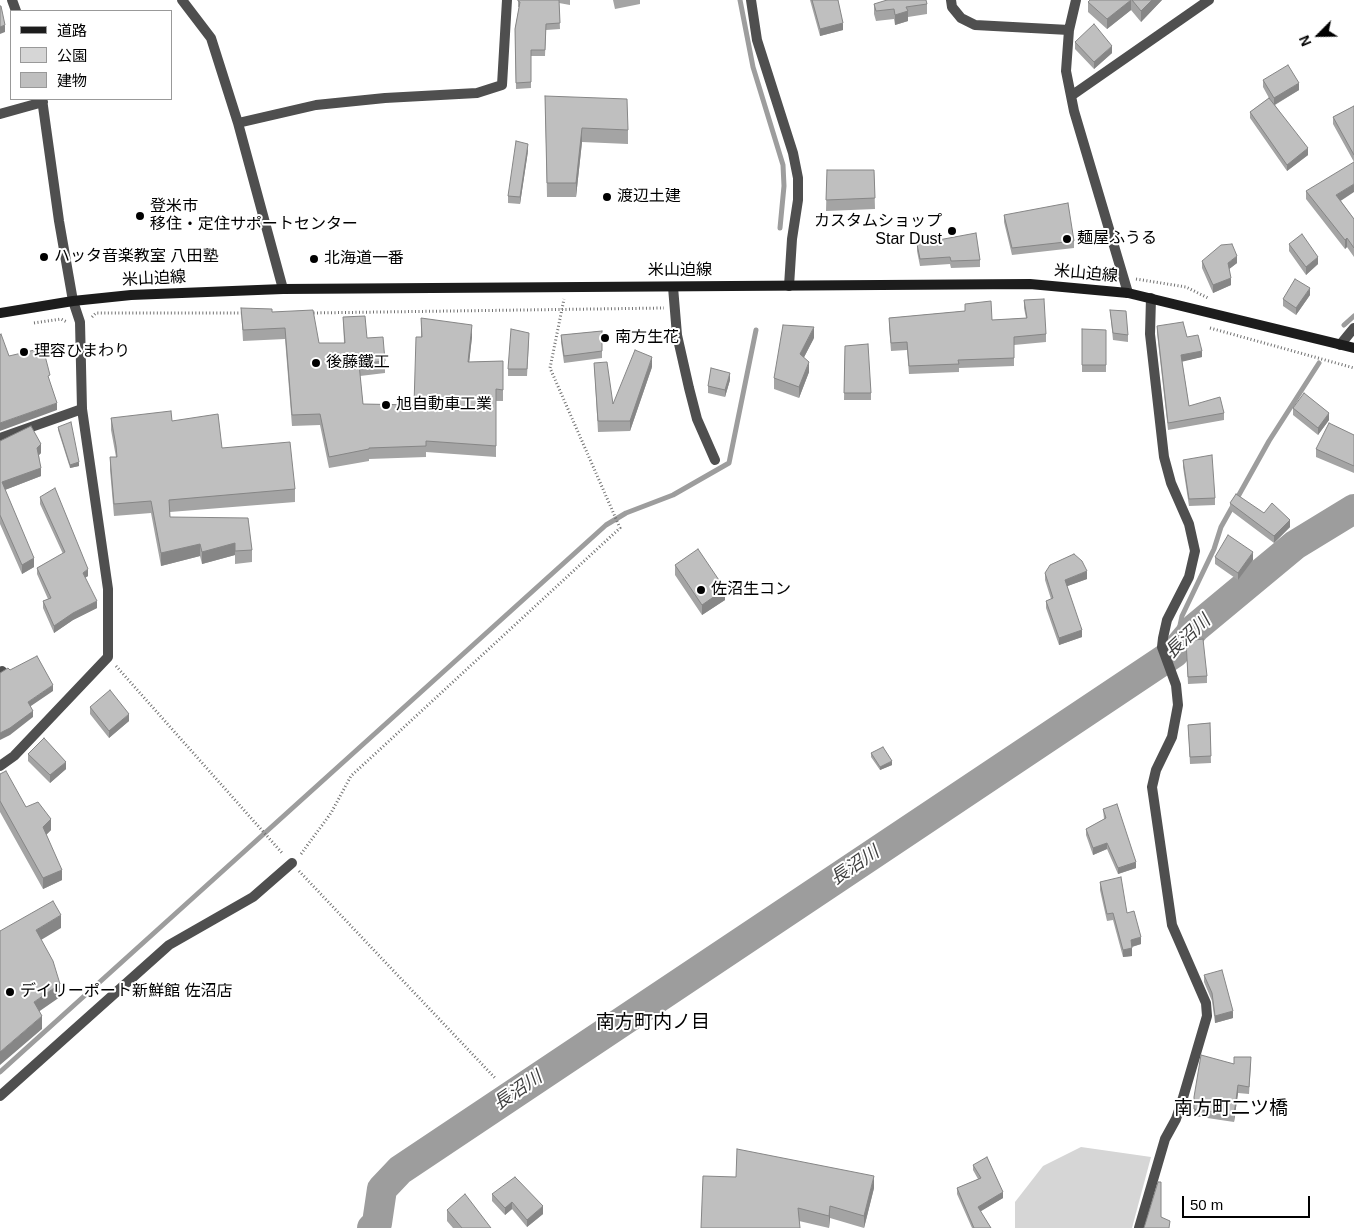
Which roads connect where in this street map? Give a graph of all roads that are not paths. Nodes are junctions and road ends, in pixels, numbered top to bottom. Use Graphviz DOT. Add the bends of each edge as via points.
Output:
graph roads {
  1 [pos="182,0"];
  2 [pos="507,0"];
  3 [pos="751,0"];
  4 [pos="951,0"];
  5 [pos="1076,0"];
  6 [pos="1209,0"];
  7 [pos="1069,30"];
  8 [pos="1071,96"];
  9 [pos="43,101"];
  10 [pos="0,114"];
  11 [pos="238,123"];
  12 [pos="789,286"];
  13 [pos="674,287"];
  14 [pos="283,289"];
  15 [pos="1128,293"];
  16 [pos="1151,298"];
  17 [pos="73,301"];
  18 [pos="0,313"];
  19 [pos="1354,328"];
  20 [pos="1340,344"];
  21 [pos="1354,348"];
  22 [pos="82,409"];
  23 [pos="0,438"];
  24 [pos="715,460"];
  25 [pos="0,766"];
  26 [pos="289,861"];
  27 [pos="0,1096"];
  28 [pos="1139,1228"];
  1 -- 11 [label="street" via="211,38"];
  2 -- 11 [label="street" via="502,85 477,93 316,106"];
  3 -- 12 [label="street" via="757,40 798,178"];
  4 -- 7 [label="street" via="952,7 961,18 975,25"];
  5 -- 7 [label="street"];
  6 -- 8 [label="street"];
  7 -- 8 [label="street" via="1066,71"];
  8 -- 15 [label="street"];
  9 -- 10 [label="street"];
  9 -- 17 [label="street"];
  11 -- 14 [label="street"];
  12 -- 13 [label="main road, 米山迫線"];
  12 -- 15 [label="main road, 米山迫線" via="1030,284"];
  13 -- 14 [label="main road, 米山迫線"];
  13 -- 24 [label="street" via="677,335 689,388 697,419"];
  14 -- 17 [label="main road, 米山迫線" via="131,295"];
  15 -- 16 [label="main road, 米山迫線"];
  16 -- 20 [label="main road, 米山迫線"];
  16 -- 28 [label="street" via="1150,334 1164,457 1171,483 1189,524 1195,551 1189,578 1166,620 1162,647 1176,685 1178,705 1172,737 1156,770 1152,787 1172,926 1206,1003 1207,1016"];
  17 -- 18 [label="main road, 米山迫線"];
  17 -- 22 [label="street" via="80,322"];
  19 -- 20 [label="street"];
  20 -- 21 [label="main road, 米山迫線"];
  22 -- 23 [label="street"];
  22 -- 25 [label="street" via="108,589 108,657 14,756"];
  26 -- 27 [label="street" via="253,897 169,945"];
}
